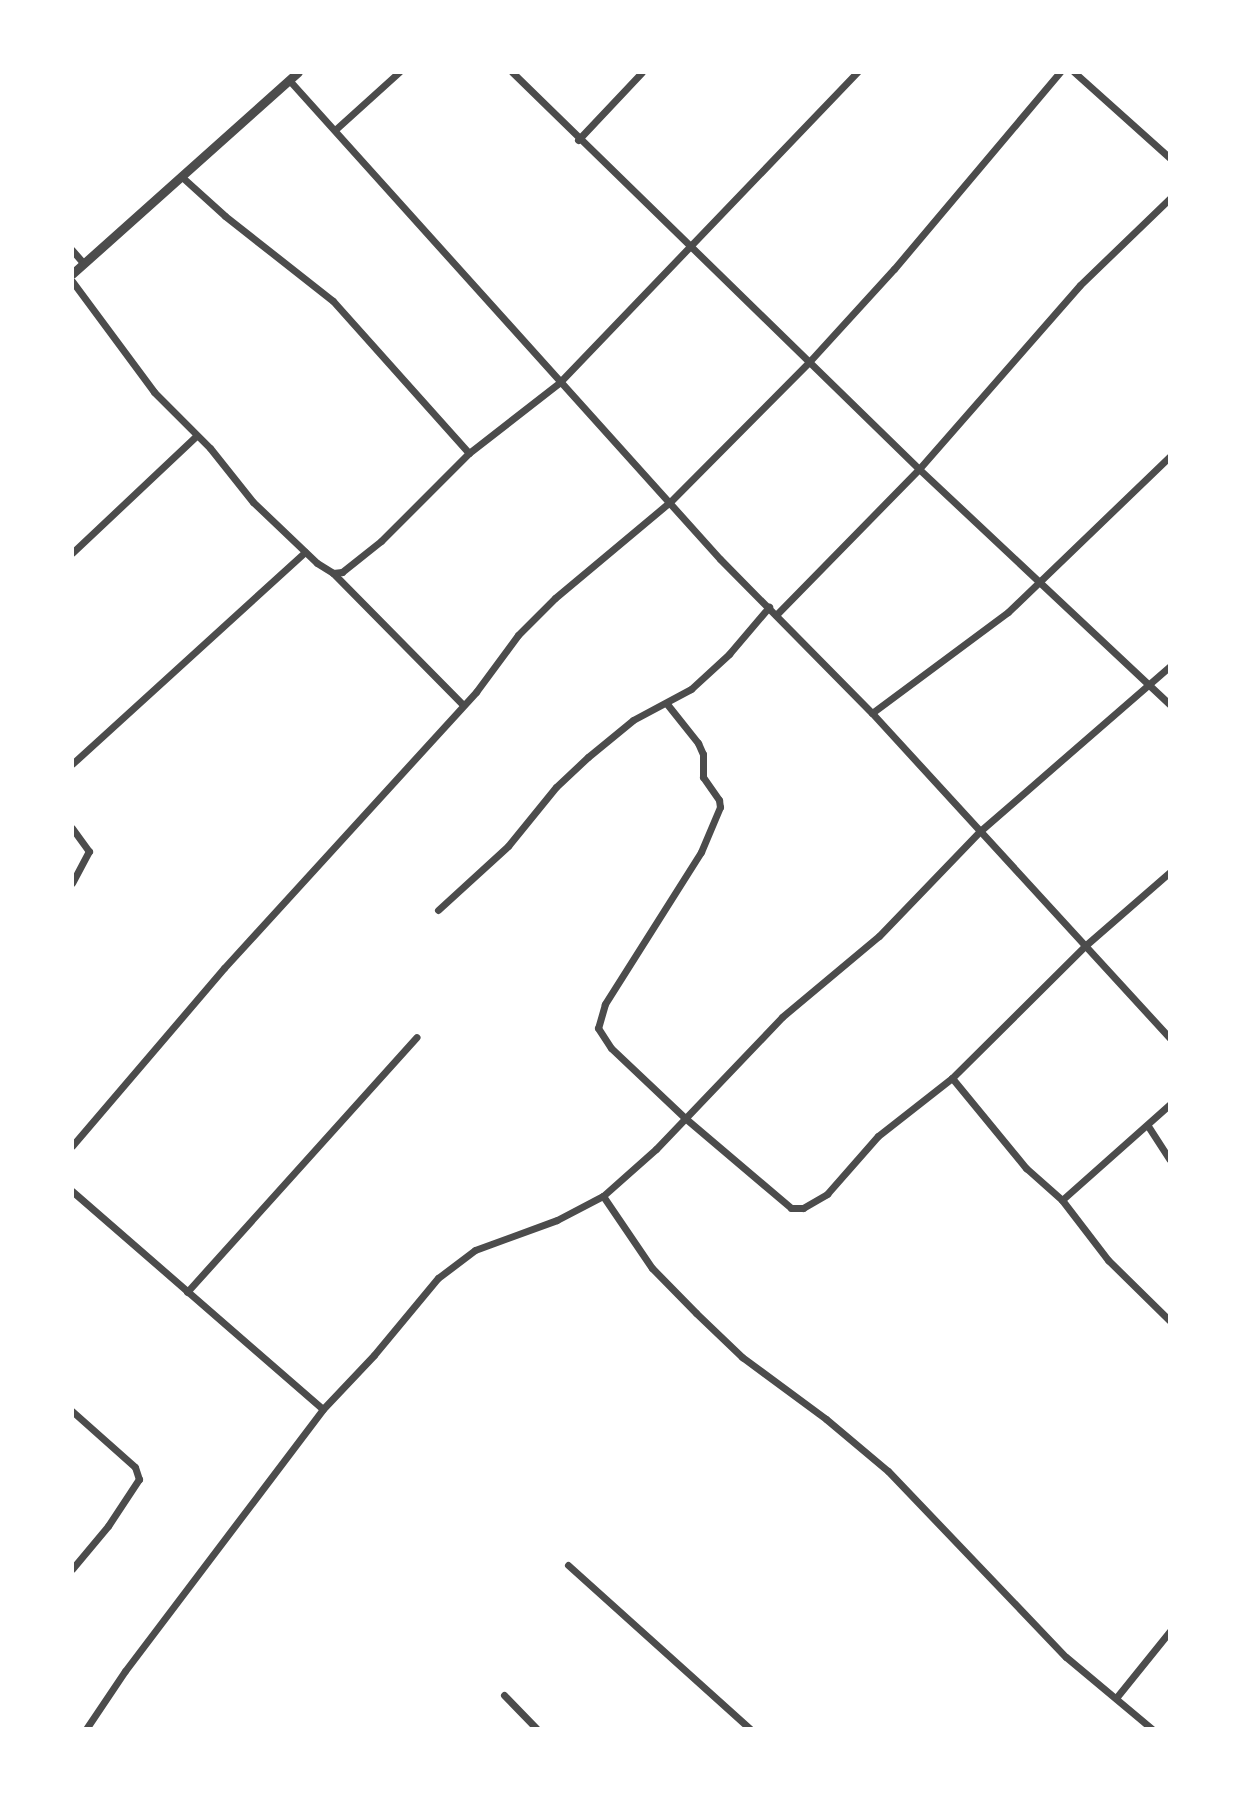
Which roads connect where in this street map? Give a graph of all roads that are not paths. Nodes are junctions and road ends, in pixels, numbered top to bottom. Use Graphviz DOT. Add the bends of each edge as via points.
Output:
graph roads {
  1 [pos="298,72"];
  2 [pos="399,72"];
  3 [pos="512,72"];
  4 [pos="642,72"];
  5 [pos="857,72"];
  6 [pos="1060,72"];
  7 [pos="1074,72"];
  8 [pos="289,80"];
  9 [pos="336,129"];
  10 [pos="578,140"];
  11 [pos="1170,158"];
  12 [pos="182,177"];
  13 [pos="1170,198"];
  14 [pos="690,244"];
  15 [pos="72,250"];
  16 [pos="84,264"];
  17 [pos="72,274"];
  18 [pos="72,281"];
  19 [pos="809,362"];
  20 [pos="559,383"];
  21 [pos="196,436"];
  22 [pos="469,453"];
  23 [pos="1170,456"];
  24 [pos="919,469"];
  25 [pos="670,502"];
  26 [pos="305,552"];
  27 [pos="72,553"];
  28 [pos="333,573"];
  29 [pos="1040,582"];
  30 [pos="769,607"];
  31 [pos="776,615"];
  32 [pos="1170,666"];
  33 [pos="1149,685"];
  34 [pos="462,704"];
  35 [pos="667,704"];
  36 [pos="1170,705"];
  37 [pos="872,713"];
  38 [pos="72,764"];
  39 [pos="72,828"];
  40 [pos="979,832"];
  41 [pos="1170,872"];
  42 [pos="72,883"];
  43 [pos="438,910"];
  44 [pos="1086,945"];
  45 [pos="417,1037"];
  46 [pos="1170,1038"];
  47 [pos="952,1078"];
  48 [pos="1170,1104"];
  49 [pos="685,1118"];
  50 [pos="1148,1126"];
  51 [pos="72,1146"];
  52 [pos="1170,1160"];
  53 [pos="72,1191"];
  54 [pos="603,1196"];
  55 [pos="1062,1200"];
  56 [pos="187,1292"];
  57 [pos="1170,1321"];
  58 [pos="323,1409"];
  59 [pos="72,1411"];
  60 [pos="568,1565"];
  61 [pos="72,1569"];
  62 [pos="1170,1631"];
  63 [pos="504,1695"];
  64 [pos="1116,1698"];
  65 [pos="86,1729"];
  66 [pos="537,1729"];
  67 [pos="750,1729"];
  68 [pos="1152,1729"];
  1 -- 8 [label="street"];
  2 -- 9 [label="street"];
  3 -- 10 [label="street"];
  4 -- 10 [label="street"];
  5 -- 14 [label="street"];
  6 -- 19 [label="street"];
  7 -- 11 [label="street"];
  8 -- 9 [label="street"];
  8 -- 12 [label="street"];
  9 -- 20 [label="street"];
  10 -- 14 [label="street"];
  12 -- 16 [label="street"];
  12 -- 22 [label="street" via="333,301"];
  13 -- 24 [label="street" via="1064,302"];
  14 -- 19 [label="street"];
  14 -- 20 [label="street"];
  15 -- 16 [label="street"];
  16 -- 17 [label="street"];
  18 -- 21 [label="street" via="154,392"];
  19 -- 24 [label="street"];
  19 -- 25 [label="street"];
  20 -- 22 [label="street"];
  20 -- 25 [label="street"];
  21 -- 26 [label="street"];
  21 -- 27 [label="street"];
  22 -- 28 [label="street" via="381,541"];
  23 -- 29 [label="street"];
  24 -- 29 [label="street"];
  24 -- 31 [label="street"];
  25 -- 30 [label="street"];
  25 -- 34 [label="street" via="544,609"];
  26 -- 28 [label="street"];
  26 -- 38 [label="street"];
  28 -- 34 [label="street"];
  29 -- 33 [label="street"];
  29 -- 37 [label="street"];
  30 -- 31 [label="street"];
  30 -- 35 [label="street" via="719,664"];
  31 -- 37 [label="street"];
  32 -- 33 [label="street"];
  33 -- 36 [label="street"];
  33 -- 40 [label="street"];
  34 -- 51 [label="street"];
  35 -- 43 [label="street" via="633,720 588,757 508,846"];
  35 -- 49 [label="street" via="698,743 703,777 720,807 701,852 605,1004 598,1028 611,1048"];
  37 -- 40 [label="street"];
  39 -- 42 [label="street" via="89,851"];
  40 -- 44 [label="street"];
  40 -- 49 [label="street" via="879,936 749,1048"];
  41 -- 44 [label="street"];
  44 -- 46 [label="street"];
  44 -- 47 [label="street"];
  45 -- 56 [label="street"];
  47 -- 49 [label="street" via="878,1136 827,1194 803,1208 783,1202"];
  47 -- 55 [label="street" via="1026,1168"];
  48 -- 50 [label="street"];
  49 -- 54 [label="street"];
  50 -- 52 [label="street"];
  50 -- 55 [label="street"];
  53 -- 56 [label="street"];
  54 -- 58 [label="street" via="557,1220 475,1250 438,1278"];
  54 -- 64 [label="street" via="652,1268 696,1313 742,1357 888,1471 1066,1657"];
  55 -- 57 [label="street" via="1108,1260"];
  56 -- 58 [label="street"];
  58 -- 65 [label="street"];
  59 -- 61 [label="street" via="139,1472 137,1487"];
  60 -- 67 [label="street"];
  62 -- 64 [label="street"];
  63 -- 66 [label="street"];
  64 -- 68 [label="street"];
}
